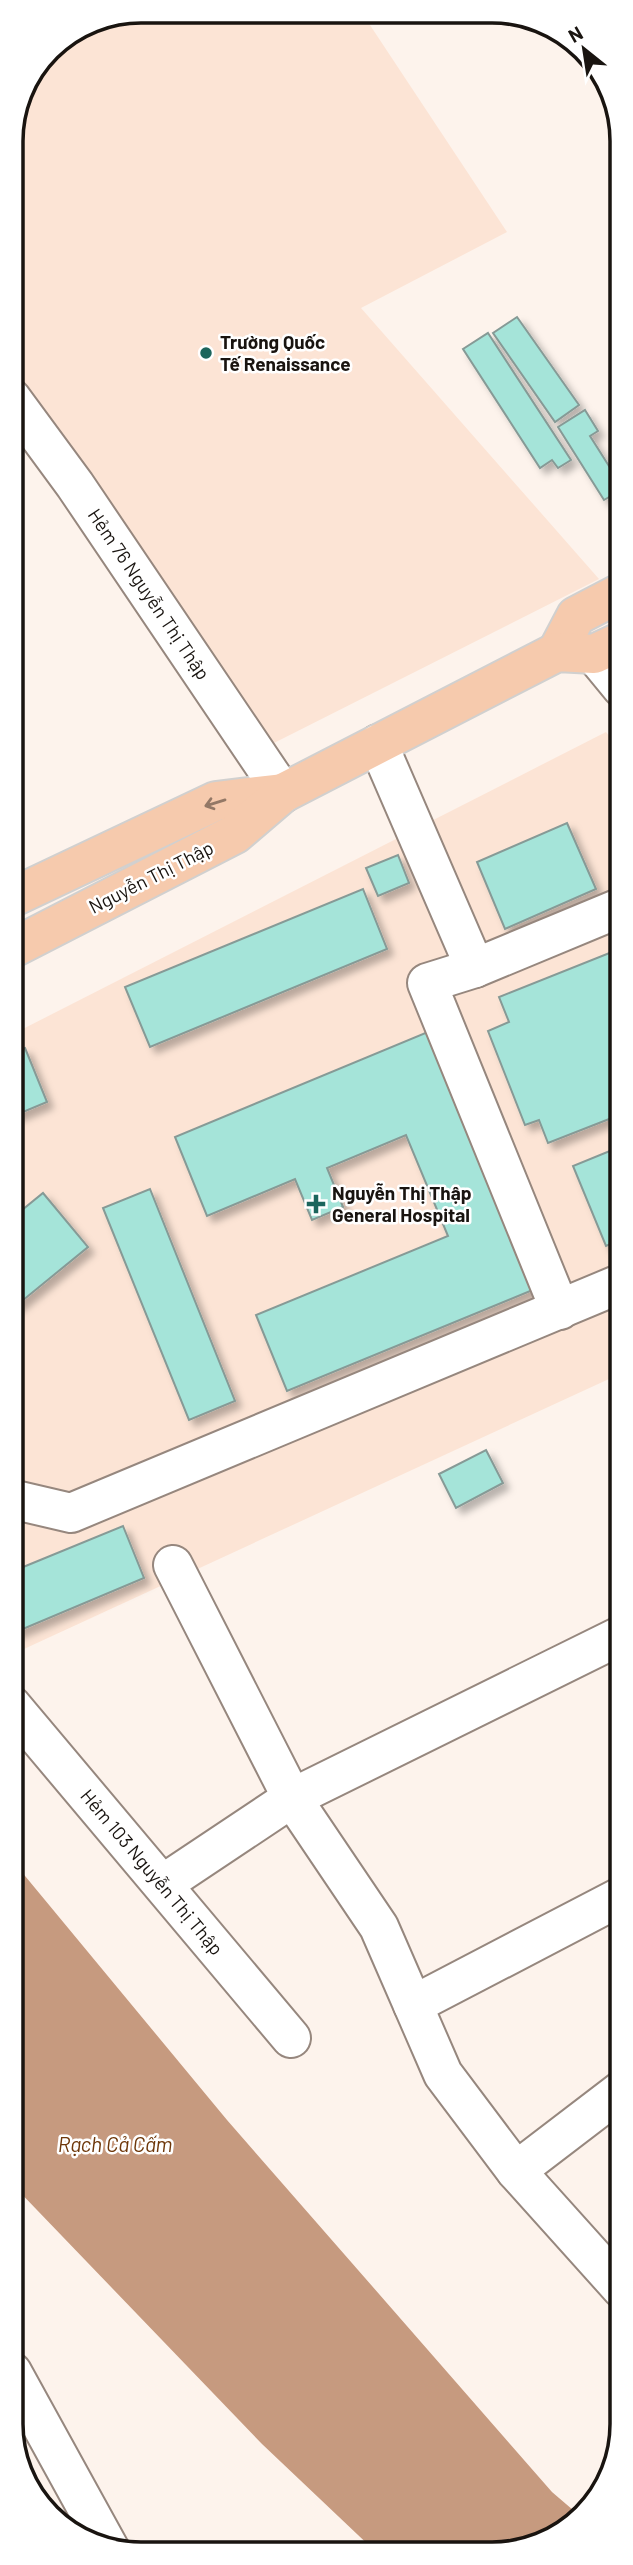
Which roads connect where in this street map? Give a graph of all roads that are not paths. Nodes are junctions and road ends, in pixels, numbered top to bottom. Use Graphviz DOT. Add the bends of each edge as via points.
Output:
graph roads {
  1 [pos="23,414"];
  2 [pos="610,598"];
  3 [pos="591,649"];
  4 [pos="610,673"];
  5 [pos="378,744"];
  6 [pos="283,793"];
  7 [pos="23,892"];
  8 [pos="610,912"];
  9 [pos="23,943"];
  10 [pos="475,968"];
  11 [pos="610,1288"];
  12 [pos="560,1310"];
  13 [pos="23,1502"];
  14 [pos="173,1565"];
  15 [pos="610,1641"];
  16 [pos="23,1719"];
  17 [pos="292,1798"];
  18 [pos="163,1884"];
  19 [pos="610,1902"];
  20 [pos="413,2005"];
  21 [pos="292,2038"];
  22 [pos="610,2099"];
  23 [pos="516,2171"];
  24 [pos="610,2276"];
  25 [pos="23,2392"];
  26 [pos="102,2536"];
  1 -- 6 [label="street, Hẻm 76 Nguyễn Thị Thập"];
  2 -- 3 [label="main road" via="576,616"];
  3 -- 4 [label="street"];
  3 -- 5 [label="main road, Nguyễn Thị Thập"];
  5 -- 6 [label="main road, Nguyễn Thị Thập"];
  5 -- 10 [label="street"];
  6 -- 7 [label="main road, Nguyễn Thị Thập, one-way" via="216,801"];
  6 -- 9 [label="main road, Nguyễn Thị Thập" via="236,834"];
  8 -- 10 [label="street"];
  10 -- 12 [label="street" via="427,983"];
  11 -- 12 [label="street"];
  12 -- 13 [label="street" via="71,1513"];
  14 -- 17 [label="street"];
  15 -- 17 [label="street"];
  16 -- 18 [label="street, Hẻm 103 Nguyễn Thị Thập"];
  17 -- 18 [label="street"];
  17 -- 20 [label="street" via="379,1927"];
  18 -- 21 [label="street, Hẻm 103 Nguyễn Thị Thập"];
  19 -- 20 [label="street"];
  20 -- 23 [label="street" via="443,2074"];
  22 -- 23 [label="street"];
  23 -- 24 [label="street"];
  25 -- 26 [label="street"];
}
